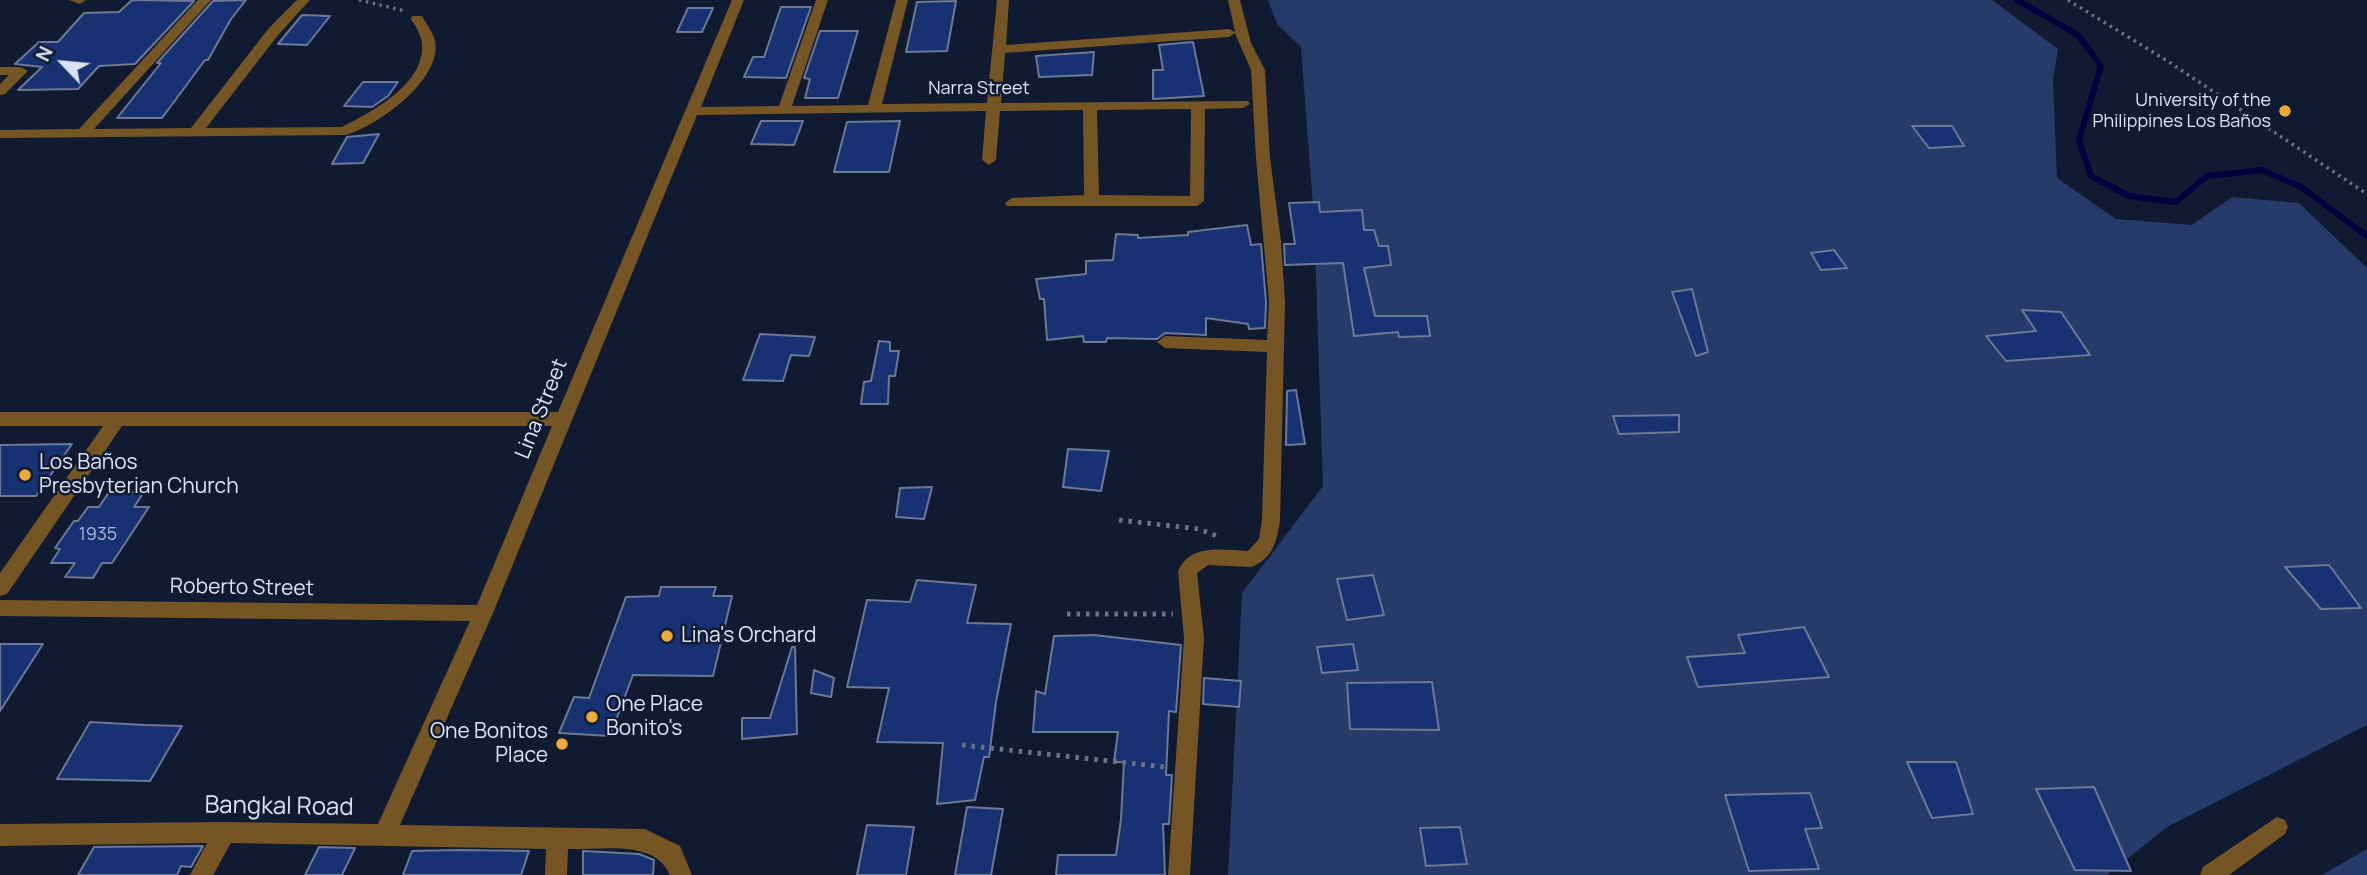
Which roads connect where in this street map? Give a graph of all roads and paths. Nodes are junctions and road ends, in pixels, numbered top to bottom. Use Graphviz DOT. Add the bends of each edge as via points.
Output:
graph roads {
  1 [pos="205,0"];
  2 [pos="304,0"];
  3 [pos="359,0"];
  4 [pos="738,0"];
  5 [pos="822,0"];
  6 [pos="902,0"];
  7 [pos="1003,0"];
  8 [pos="1234,0"];
  9 [pos="2068,0"];
  10 [pos="417,19"];
  11 [pos="1229,33"];
  12 [pos="999,49"];
  13 [pos="0,71"];
  14 [pos="0,91"];
  15 [pos="1243,104"];
  16 [pos="1198,106"];
  17 [pos="993,108"];
  18 [pos="1090,108"];
  19 [pos="874,109"];
  20 [pos="784,110"];
  21 [pos="692,111"];
  22 [pos="196,131"];
  23 [pos="85,132"];
  24 [pos="0,134"];
  25 [pos="989,160"];
  26 [pos="2367,194"];
  27 [pos="1092,200"];
  28 [pos="1012,202"];
  29 [pos="1165,342"];
  30 [pos="1275,346"];
  31 [pos="0,419"];
  32 [pos="117,419"];
  33 [pos="562,419"];
  34 [pos="1119,520"];
  35 [pos="1223,539"];
  36 [pos="0,588"];
  37 [pos="0,608"];
  38 [pos="483,613"];
  39 [pos="1067,614"];
  40 [pos="1191,614"];
  41 [pos="962,745"];
  42 [pos="1187,769"];
  43 [pos="2277,827"];
  44 [pos="225,832"];
  45 [pos="386,834"];
  46 [pos="0,835"];
  47 [pos="558,838"];
  48 [pos="201,875"];
  49 [pos="556,875"];
  50 [pos="681,875"];
  51 [pos="1180,875"];
  52 [pos="2211,875"];
  1 -- 23 [label="street"];
  2 -- 22 [label="street"];
  3 -- 10 [label="path" via="401,8"];
  4 -- 21 [label="street, Lina Street"];
  5 -- 20 [label="street"];
  6 -- 19 [label="street"];
  7 -- 12 [label="street"];
  8 -- 30 [label="street" via="1259,79 1277,302"];
  9 -- 26 [label="path"];
  10 -- 22 [label="street" via="429,42 419,75 401,96 345,131"];
  11 -- 12 [label="street"];
  12 -- 17 [label="street"];
  13 -- 14 [label="street" via="21,71"];
  15 -- 16 [label="street, Narra Street"];
  16 -- 18 [label="street, Narra Street"];
  16 -- 27 [label="street" via="1197,201"];
  17 -- 18 [label="street, Narra Street"];
  17 -- 19 [label="street, Narra Street"];
  17 -- 25 [label="street"];
  18 -- 27 [label="street"];
  19 -- 20 [label="street, Narra Street"];
  20 -- 21 [label="street, Narra Street"];
  21 -- 33 [label="street, Lina Street"];
  22 -- 23 [label="street"];
  23 -- 24 [label="street"];
  27 -- 28 [label="street"];
  29 -- 30 [label="street"];
  30 -- 40 [label="street" via="1268,540 1251,559 1206,557 1194,563 1187,571 1186,583"];
  31 -- 32 [label="street"];
  32 -- 33 [label="street"];
  32 -- 36 [label="street"];
  33 -- 38 [label="street, Lina Street"];
  34 -- 35 [label="path" via="1199,529"];
  37 -- 38 [label="street, Roberto Street"];
  38 -- 45 [label="street, Lina Street"];
  39 -- 40 [label="path"];
  40 -- 42 [label="street" via="1194,666"];
  41 -- 42 [label="path"];
  42 -- 51 [label="street"];
  43 -- 52 [label="street"];
  44 -- 45 [label="street, Bangkal Road"];
  44 -- 46 [label="street, Bangkal Road"];
  44 -- 48 [label="street"];
  45 -- 47 [label="street, Bangkal Road"];
  47 -- 49 [label="street"];
  47 -- 50 [label="street, Bangkal Road" via="645,840 672,854"];
}
